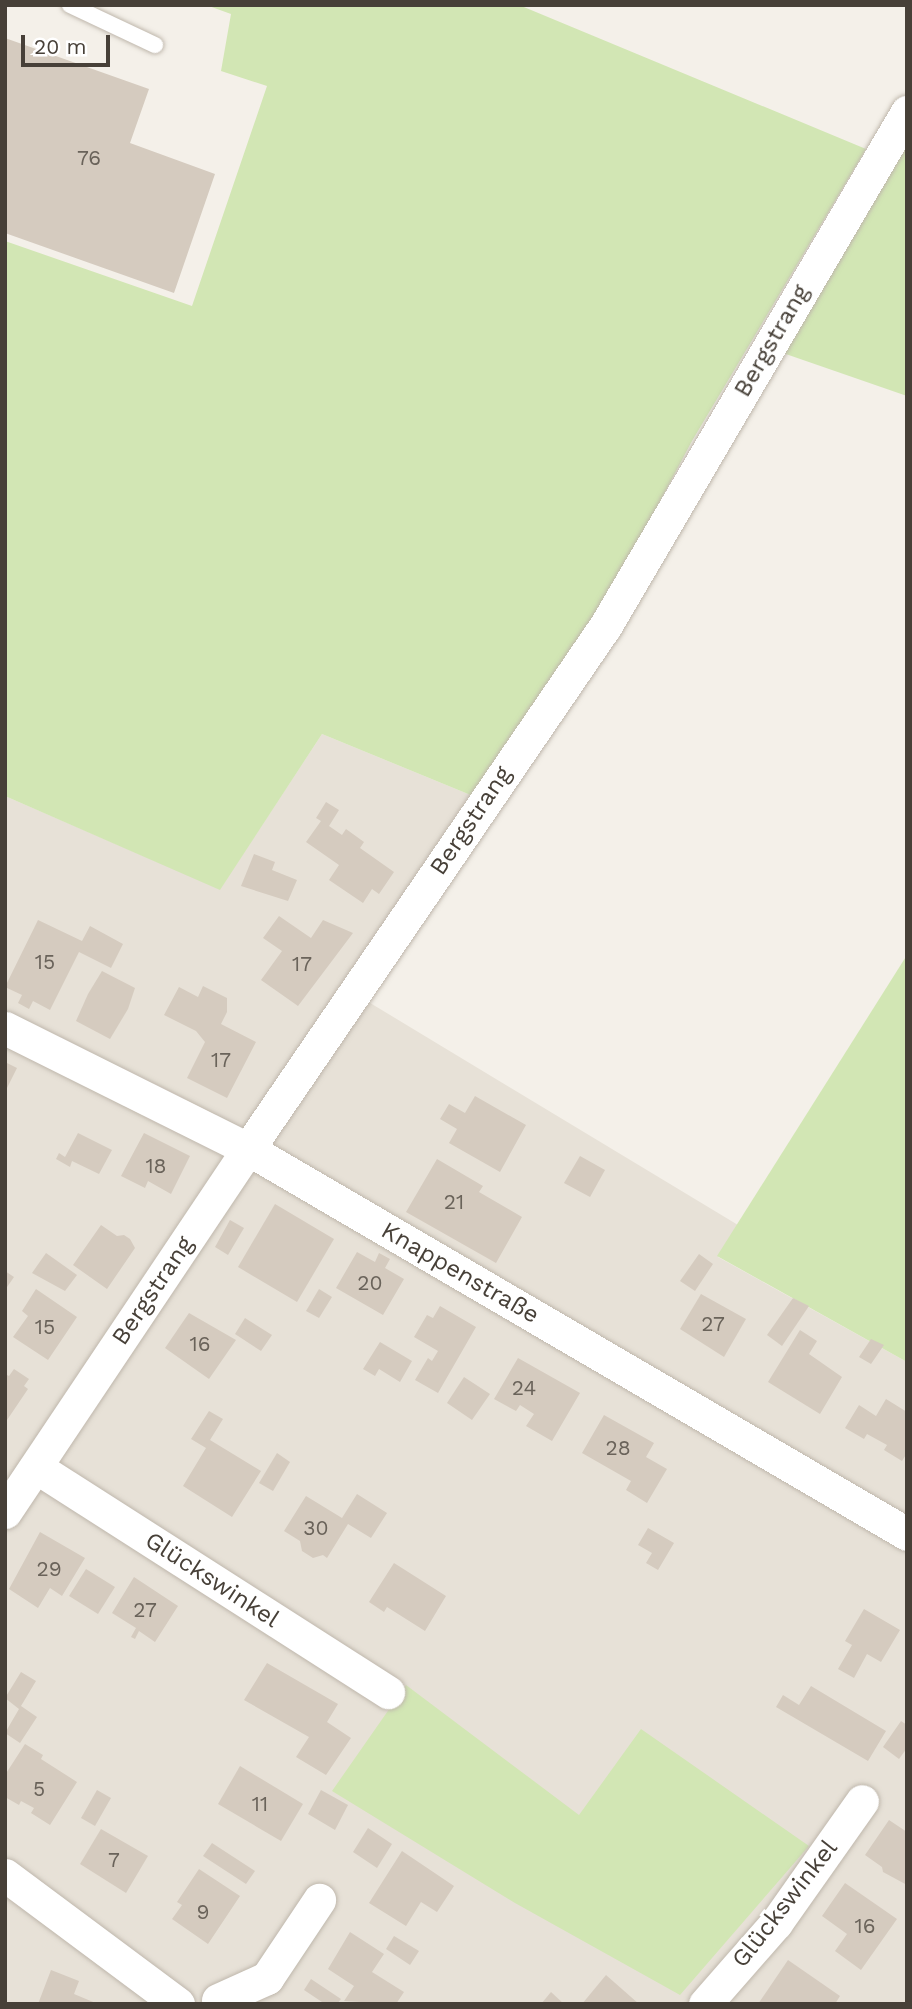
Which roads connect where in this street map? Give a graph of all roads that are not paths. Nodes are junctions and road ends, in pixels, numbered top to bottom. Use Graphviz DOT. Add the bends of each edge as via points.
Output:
graph roads {
  1 [pos="70,5"];
  2 [pos="155,45"];
  3 [pos="907,112"];
  4 [pos="5,1028"];
  5 [pos="247,1149"];
  6 [pos="36,1467"];
  7 [pos="5,1512"];
  8 [pos="907,1534"];
  9 [pos="388,1692"];
  10 [pos="862,1801"];
  11 [pos="5,1875"];
  12 [pos="319,1900"];
  13 [pos="220,2002"];
  14 [pos="180,2004"];
  15 [pos="705,2004"];
  1 -- 2 [label="lane"];
  3 -- 5 [label="street, Bergstrang" via="606,625"];
  4 -- 5 [label="street, Knappenstraße"];
  5 -- 6 [label="street, Bergstrang"];
  5 -- 8 [label="street, Knappenstraße"];
  6 -- 7 [label="street, Bergstrang"];
  6 -- 9 [label="street, Glückswinkel"];
  10 -- 15 [label="street, Glückswinkel" via="776,1923"];
  11 -- 14 [label="street"];
  12 -- 13 [label="street" via="267,1978"];
  13 -- 14 [label="street" via="203,1994"];
}
